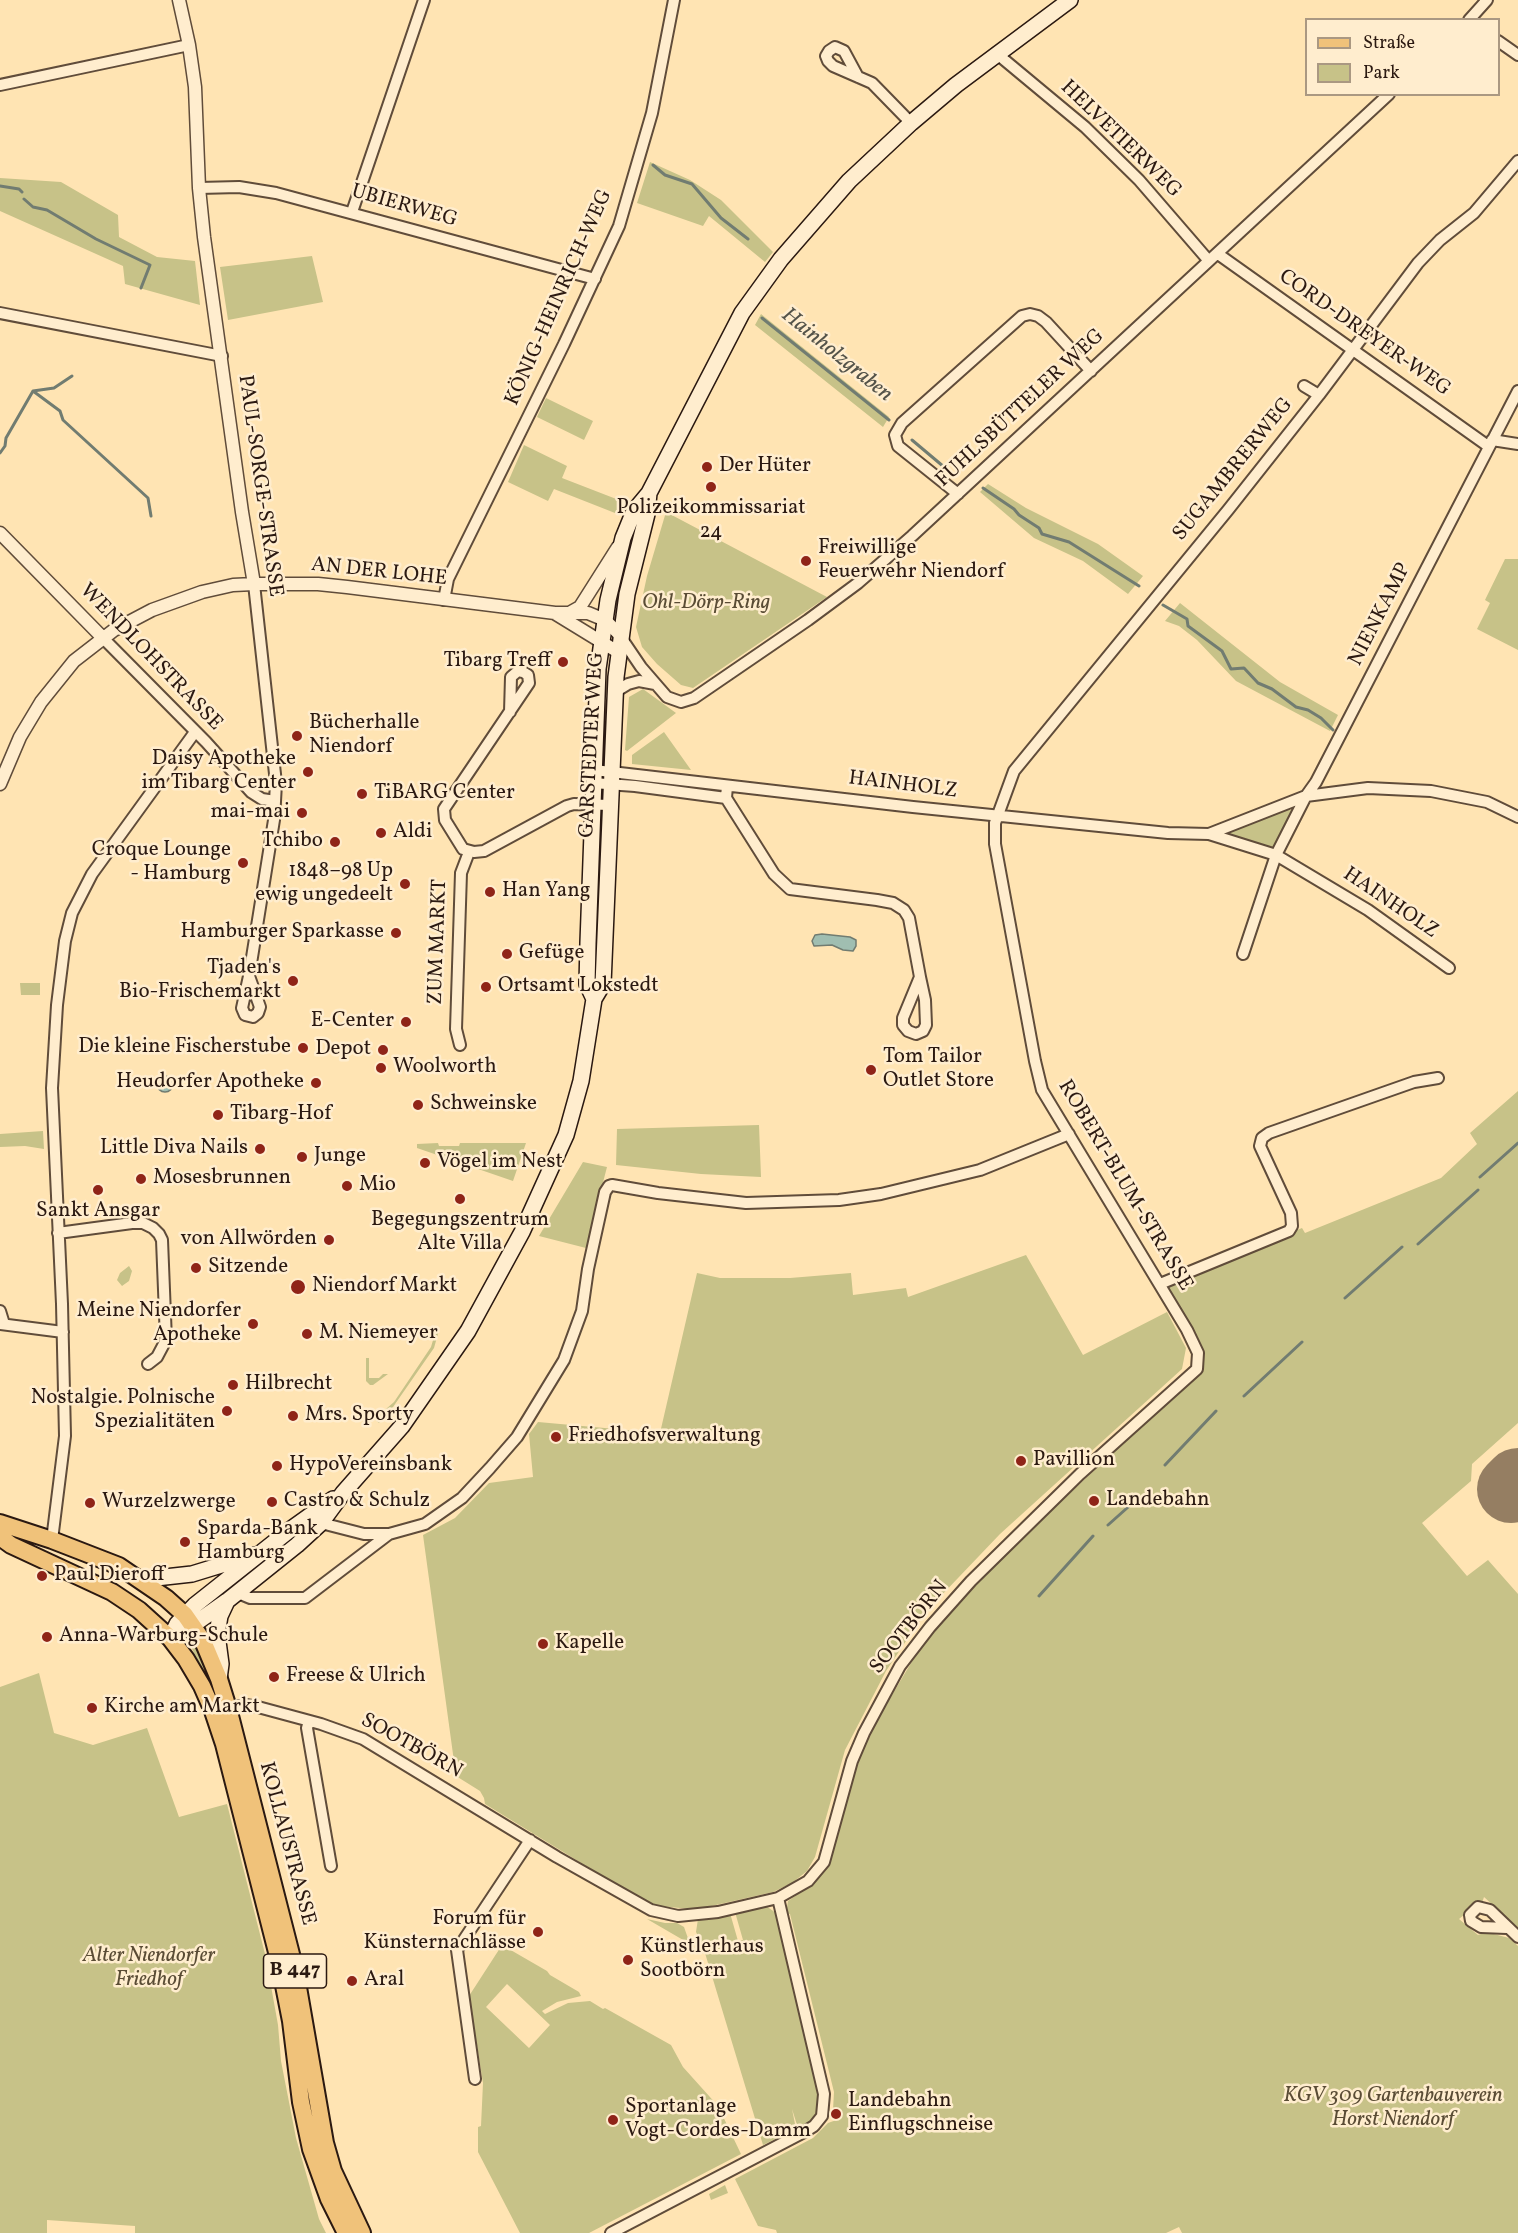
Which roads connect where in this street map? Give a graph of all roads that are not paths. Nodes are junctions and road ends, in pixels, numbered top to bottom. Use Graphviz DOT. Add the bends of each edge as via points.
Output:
graph roads {
  1 [pos="179,0"];
  2 [pos="424,0"];
  3 [pos="674,0"];
  4 [pos="1070,0"];
  5 [pos="1487,0"];
  6 [pos="1471,18"];
  7 [pos="1500,42"];
  8 [pos="189,45"];
  9 [pos="996,53"];
  10 [pos="1518,55"];
  11 [pos="858,77"];
  12 [pos="0,85"];
  13 [pos="1387,96"];
  14 [pos="911,123"];
  15 [pos="1518,161"];
  16 [pos="199,188"];
  17 [pos="352,212"];
  18 [pos="1213,257"];
  19 [pos="595,279"];
  20 [pos="0,313"];
  21 [pos="1353,349"];
  22 [pos="222,356"];
  23 [pos="1091,372"];
  24 [pos="1304,386"];
  25 [pos="1518,391"];
  26 [pos="1319,395"];
  27 [pos="1490,443"];
  28 [pos="1518,444"];
  29 [pos="649,493"];
  30 [pos="957,494"];
  31 [pos="0,533"];
  32 [pos="623,538"];
  33 [pos="254,584"];
  34 [pos="444,600"];
  35 [pos="571,612"];
  36 [pos="555,613"];
  37 [pos="604,620"];
  38 [pos="620,635"];
  39 [pos="102,637"];
  40 [pos="601,641"];
  41 [pos="618,652"];
  42 [pos="641,667"];
  43 [pos="656,684"];
  44 [pos="615,692"];
  45 [pos="510,711"];
  46 [pos="195,732"];
  47 [pos="593,777"];
  48 [pos="612,778"];
  49 [pos="0,784"];
  50 [pos="727,786"];
  51 [pos="1306,796"];
  52 [pos="726,798"];
  53 [pos="275,801"];
  54 [pos="592,804"];
  55 [pos="611,805"];
  56 [pos="998,816"];
  57 [pos="1518,817"];
  58 [pos="1209,834"];
  59 [pos="469,852"];
  60 [pos="1276,855"];
  61 [pos="1243,954"];
  62 [pos="1449,968"];
  63 [pos="249,976"];
  64 [pos="920,976"];
  65 [pos="594,999"];
  66 [pos="460,1045"];
  67 [pos="1438,1078"];
  68 [pos="1069,1134"];
  69 [pos="58,1233"];
  70 [pos="1160,1284"];
  71 [pos="0,1311"];
  72 [pos="2,1324"];
  73 [pos="63,1332"];
  74 [pos="1199,1358"];
  75 [pos="148,1364"];
  76 [pos="343,1492"];
  77 [pos="0,1523"];
  78 [pos="321,1523"];
  79 [pos="389,1534"];
  80 [pos="52,1540"];
  81 [pos="5,1541"];
  82 [pos="266,1551"];
  83 [pos="137,1578"];
  84 [pos="233,1597"];
  85 [pos="189,1620"];
  86 [pos="170,1638"];
  87 [pos="219,1679"];
  88 [pos="228,1708"];
  89 [pos="309,1721"];
  90 [pos="530,1840"];
  91 [pos="331,1866"];
  92 [pos="778,1898"];
  93 [pos="1507,1928"];
  94 [pos="1518,1937"];
  95 [pos="475,2079"];
  96 [pos="346,2233"];
  97 [pos="362,2233"];
  98 [pos="611,2233"];
  1 -- 8 [label="street, PAUL-SORGE-STRASSE"];
  2 -- 17 [label="street"];
  3 -- 19 [label="street, KÖNIG-HEINRICH-WEG" via="640,160 619,226"];
  4 -- 9 [label="main road, GARSTEDTER WEG"];
  5 -- 6 [label="street"];
  7 -- 10 [label="street"];
  8 -- 12 [label="street"];
  8 -- 16 [label="street, PAUL-SORGE-STRASSE" via="195,87"];
  9 -- 14 [label="main road, GARSTEDTER WEG"];
  9 -- 18 [label="street, HELVETIERWEG" via="1085,127"];
  11 -- 14 [label="street" via="872,83"];
  13 -- 18 [label="street, FUHLSBÜTTELER WEG"];
  14 -- 29 [label="main road, GARSTEDTER WEG" via="821,210 742,313"];
  15 -- 21 [label="street, SUGAMBRERWEG" via="1474,213 1418,263"];
  16 -- 17 [label="street, UBIERWEG" via="238,187"];
  16 -- 22 [label="street, PAUL-SORGE-STRASSE"];
  17 -- 19 [label="street, UBIERWEG"];
  18 -- 21 [label="street, CORD-DREYER-WEG"];
  18 -- 23 [label="street, FUHLSBÜTTELER WEG"];
  19 -- 34 [label="street, KÖNIG-HEINRICH-WEG" via="448,579"];
  20 -- 22 [label="street"];
  21 -- 26 [label="street, SUGAMBRERWEG"];
  21 -- 27 [label="street, CORD-DREYER-WEG"];
  22 -- 33 [label="street, PAUL-SORGE-STRASSE"];
  23 -- 30 [label="street, FUHLSBÜTTELER WEG"];
  23 -- 30 [label="street" via="1046,322 1030,314 1022,316 902,423 896,435 898,446"];
  24 -- 26 [label="street"];
  25 -- 27 [label="street, NIENKAMP"];
  26 -- 56 [label="street, SUGAMBRERWEG" via="1014,771"];
  27 -- 28 [label="street, CORD-DREYER-WEG"];
  27 -- 51 [label="street, NIENKAMP"];
  29 -- 32 [label="main road, GARSTEDTER WEG" via="633,510"];
  29 -- 38 [label="main road, GARSTEDTER WEG"];
  30 -- 43 [label="street, FUHLSBÜTTELER WEG" via="858,583 694,698 673,700"];
  31 -- 39 [label="street, WENDLOHSTRASSE"];
  32 -- 35 [label="street, GARSTEDTER WEG" via="585,600"];
  32 -- 37 [label="main road, GARSTEDTER WEG"];
  33 -- 34 [label="street, AN DER LOHE" via="318,584"];
  33 -- 39 [label="street, AN DER LOHE" via="222,587 177,601"];
  33 -- 53 [label="street, PAUL-SORGE-STRASSE" via="275,766"];
  34 -- 36 [label="street, AN DER LOHE"];
  35 -- 36 [label="street, AN DER LOHE"];
  35 -- 37 [label="street, AN DER LOHE" via="588,613"];
  36 -- 40 [label="street, AN DER LOHE"];
  37 -- 38 [label="street, AN DER LOHE"];
  37 -- 40 [label="main road, GARSTEDTER WEG"];
  38 -- 41 [label="main road, GARSTEDTER WEG"];
  38 -- 42 [label="street, FUHLSBÜTTELER WEG"];
  39 -- 46 [label="street, WENDLOHSTRASSE"];
  39 -- 49 [label="street, AN DER LOHE" via="74,662 41,702"];
  40 -- 41 [label="street, AN DER LOHE"];
  40 -- 47 [label="main road, GARSTEDTER WEG"];
  41 -- 42 [label="street, FUHLSBÜTTELER WEG"];
  41 -- 44 [label="main road, GARSTEDTER WEG"];
  42 -- 43 [label="street, FUHLSBÜTTELER WEG"];
  43 -- 44 [label="street" via="639,681"];
  44 -- 48 [label="main road, GARSTEDTER WEG"];
  45 -- 59 [label="street" via="444,809 445,820 459,844"];
  46 -- 53 [label="street, WENDLOHSTRASSE" via="251,792 262,800"];
  46 -- 69 [label="street" via="92,874 70,918 59,982 53,1055"];
  47 -- 48 [label="street, HAINHOLZ"];
  47 -- 54 [label="main road, GARSTEDTER WEG"];
  48 -- 50 [label="street, HAINHOLZ"];
  48 -- 52 [label="street, HAINHOLZ"];
  48 -- 55 [label="main road, GARSTEDTER WEG"];
  50 -- 52 [label="street"];
  50 -- 56 [label="street, HAINHOLZ"];
  51 -- 57 [label="street, HAINHOLZ" via="1368,788 1431,791 1486,802"];
  51 -- 58 [label="street, HAINHOLZ"];
  51 -- 60 [label="street, NIENKAMP"];
  52 -- 64 [label="street" via="774,874 790,889 877,900 904,910"];
  53 -- 63 [label="street, PAUL-SORGE-STRASSE"];
  54 -- 55 [label="street"];
  54 -- 59 [label="street" via="567,806 484,851"];
  54 -- 65 [label="main road, GARSTEDTER WEG" via="588,984"];
  55 -- 65 [label="main road, GARSTEDTER WEG" via="603,984"];
  56 -- 58 [label="street, HAINHOLZ" via="1101,828"];
  56 -- 68 [label="street, ROBERT-BLUM-STRASSE" via="995,844 1035,1062 1042,1090"];
  58 -- 60 [label="street, HAINHOLZ"];
  59 -- 66 [label="street, ZUM MARKT" via="460,873 456,1019"];
  60 -- 61 [label="street, NIENKAMP"];
  60 -- 62 [label="street, HAINHOLZ" via="1368,910"];
  65 -- 76 [label="main road, GARSTEDTER WEG" via="581,1081 566,1135 522,1232 468,1331 436,1379 396,1434"];
  67 -- 70 [label="street" via="1414,1082 1262,1138 1260,1146 1291,1213 1289,1231"];
  68 -- 70 [label="street, ROBERT-BLUM-STRASSE"];
  68 -- 79 [label="street" via="980,1170 839,1200 746,1203 612,1185 605,1192 582,1311 564,1360 534,1411 517,1437 462,1498 425,1524"];
  69 -- 73 [label="street"];
  69 -- 75 [label="street" via="143,1223 159,1234 166,1340"];
  70 -- 74 [label="street, ROBERT-BLUM-STRASSE"];
  71 -- 72 [label="street"];
  72 -- 73 [label="street"];
  73 -- 80 [label="street" via="65,1436"];
  74 -- 92 [label="street, SOOTBÖRN" via="1197,1369 1080,1474 930,1627 900,1666 864,1733 852,1761 824,1862 808,1881"];
  76 -- 78 [label="main road, GARSTEDTER WEG"];
  76 -- 82 [label="main road, GARSTEDTER WEG"];
  77 -- 80 [label="main road, B 447"];
  78 -- 79 [label="street" via="364,1534"];
  78 -- 84 [label="main road, GARSTEDTER WEG"];
  79 -- 84 [label="street" via="305,1598"];
  80 -- 83 [label="main road, B 447" via="119,1566"];
  81 -- 86 [label="main road, B 447" via="112,1592"];
  82 -- 83 [label="main road" via="192,1574"];
  82 -- 85 [label="main road, GARSTEDTER WEG"];
  83 -- 85 [label="main road, B 447"];
  84 -- 85 [label="main road, GARSTEDTER WEG"];
  84 -- 87 [label="main road" via="220,1616"];
  85 -- 86 [label="main road, GARSTEDTER WEG" via="177,1624"];
  85 -- 87 [label="main road, B 447"];
  86 -- 96 [label="main road, KOLLAUSTRASSE / B 447" via="196,1675 213,1712 285,1984 307,2133 321,2180"];
  87 -- 88 [label="main road, B 447"];
  88 -- 89 [label="street, SOOTBÖRN" via="254,1706"];
  88 -- 97 [label="main road, KOLLAUSTRASSE / B 447" via="295,1970 321,2130 333,2171"];
  89 -- 90 [label="street, SOOTBÖRN" via="363,1739"];
  89 -- 91 [label="street"];
  90 -- 92 [label="street, SOOTBÖRN" via="637,1904 666,1914 701,1916"];
  90 -- 95 [label="street" via="457,1950"];
  92 -- 98 [label="street" via="824,2094 822,2116 806,2131"];
  93 -- 94 [label="street"];
}
